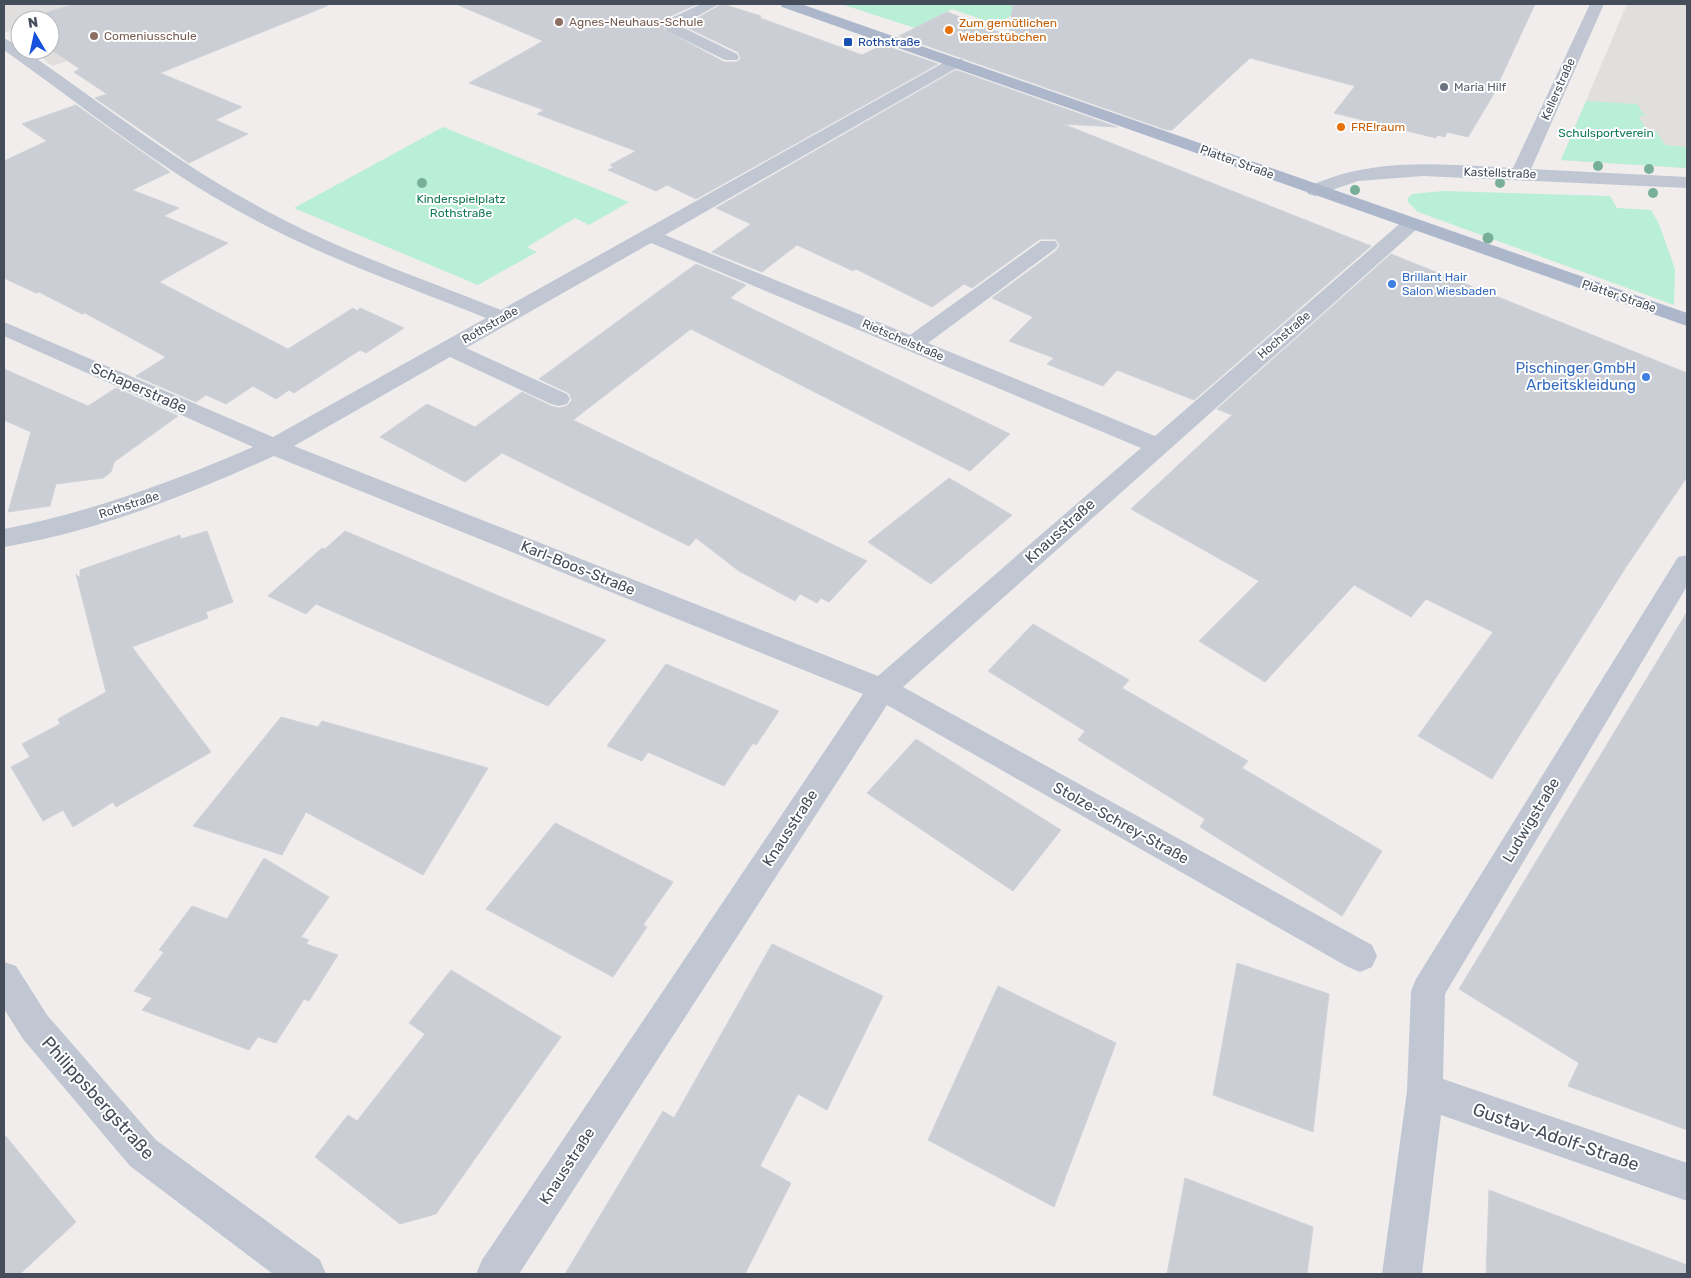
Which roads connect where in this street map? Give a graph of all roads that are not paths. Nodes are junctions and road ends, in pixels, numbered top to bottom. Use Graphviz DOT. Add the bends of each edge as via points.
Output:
graph roads {
  1 [pos="712,4"];
  2 [pos="787,4"];
  3 [pos="1597,4"];
  4 [pos="4,43"];
  5 [pos="731,57"];
  6 [pos="956,62"];
  7 [pos="1520,173"];
  8 [pos="1687,183"];
  9 [pos="1315,190"];
  10 [pos="1411,224"];
  11 [pos="649,235"];
  12 [pos="1048,245"];
  13 [pos="503,318"];
  14 [pos="1687,320"];
  15 [pos="4,328"];
  16 [pos="912,344"];
  17 [pos="449,348"];
  18 [pos="559,399"];
  19 [pos="1157,446"];
  20 [pos="274,447"];
  21 [pos="4,538"];
  22 [pos="1687,564"];
  23 [pos="882,689"];
  24 [pos="1360,956"];
  25 [pos="4,978"];
  26 [pos="1425,1091"];
  27 [pos="1687,1182"];
  28 [pos="306,1274"];
  29 [pos="496,1274"];
  30 [pos="1402,1274"];
  1 -- 5 [label="street" via="672,23 672,28"];
  2 -- 6 [label="main road, Platter Straße"];
  3 -- 7 [label="street, Kellerstraße"];
  4 -- 13 [label="street" via="199,180 240,204 339,252"];
  6 -- 9 [label="main road, Platter Straße"];
  6 -- 11 [label="street, Rothstraße"];
  7 -- 8 [label="street, Kastellstraße"];
  7 -- 9 [label="street, Kastellstraße" via="1381,172 1332,182"];
  9 -- 10 [label="main road, Platter Straße"];
  10 -- 14 [label="main road, Platter Straße"];
  10 -- 19 [label="street, Hochstraße"];
  11 -- 13 [label="street, Rothstraße"];
  11 -- 16 [label="street, Rietschelstraße"];
  12 -- 16 [label="street"];
  13 -- 17 [label="street, Rothstraße"];
  15 -- 20 [label="street, Schaperstraße"];
  16 -- 19 [label="street, Rietschelstraße"];
  17 -- 18 [label="street"];
  17 -- 20 [label="street, Rothstraße"];
  19 -- 23 [label="street, Knausstraße"];
  20 -- 21 [label="street, Rothstraße" via="147,500"];
  20 -- 23 [label="street, Karl-Boos-Straße"];
  22 -- 26 [label="street, Ludwigstraße" via="1428,991"];
  23 -- 24 [label="street, Stolze-Schrey-Straße"];
  23 -- 29 [label="street, Knausstraße"];
  25 -- 28 [label="street, Philippsbergstraße" via="35,1027 144,1153"];
  26 -- 27 [label="street, Gustav-Adolf-Straße"];
  26 -- 30 [label="street, Ludwigstraße"];
}
